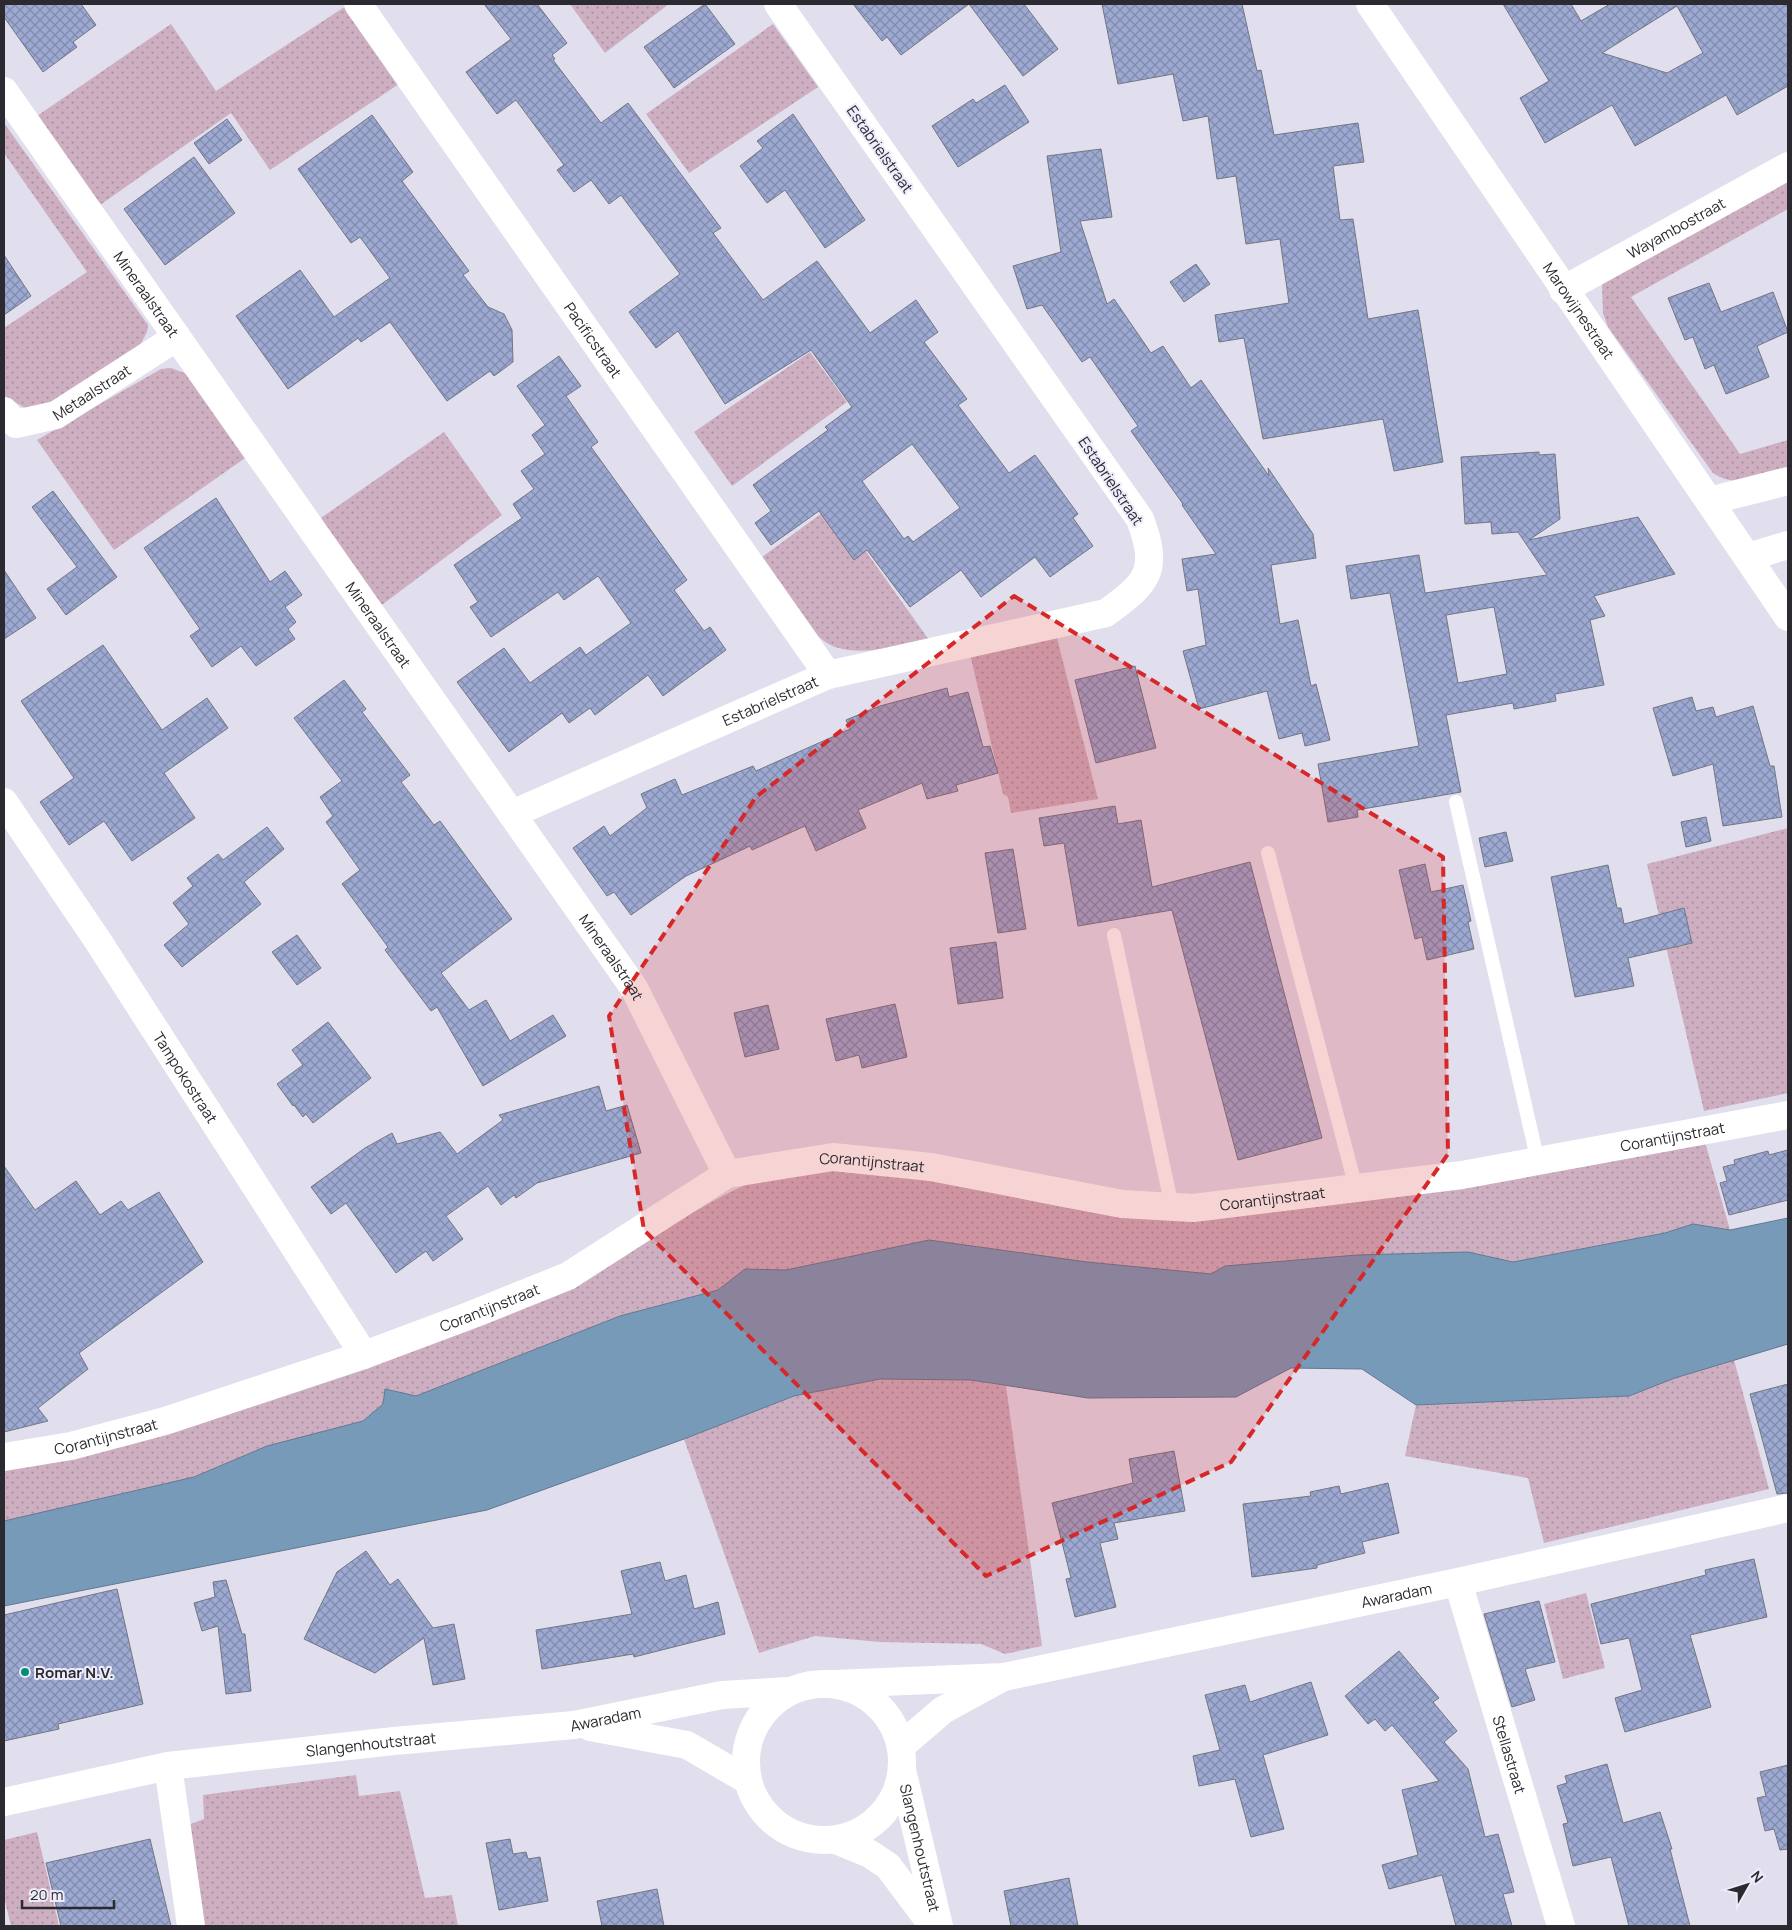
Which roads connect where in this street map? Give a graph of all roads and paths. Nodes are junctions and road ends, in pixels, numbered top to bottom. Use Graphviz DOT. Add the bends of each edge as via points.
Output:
graph roads {
  1 [pos="358,4"];
  2 [pos="778,4"];
  3 [pos="1370,4"];
  4 [pos="4,91"];
  5 [pos="1788,166"];
  6 [pos="1563,290"];
  7 [pos="177,337"];
  8 [pos="4,411"];
  9 [pos="1788,481"];
  10 [pos="1709,501"];
  11 [pos="1788,545"];
  12 [pos="1748,557"];
  13 [pos="1788,617"];
  14 [pos="828,676"];
  15 [pos="4,802"];
  16 [pos="1456,802"];
  17 [pos="512,814"];
  18 [pos="1268,853"];
  19 [pos="1114,935"];
  20 [pos="1788,1115"];
  21 [pos="1538,1162"];
  22 [pos="727,1174"];
  23 [pos="1356,1188"];
  24 [pos="1172,1207"];
  25 [pos="364,1355"];
  26 [pos="4,1458"];
  27 [pos="1788,1508"];
  28 [pos="1458,1582"];
  29 [pos="1004,1677"];
  30 [pos="833,1684"];
  31 [pos="788,1692"];
  32 [pos="574,1725"];
  33 [pos="901,1758"];
  34 [pos="168,1766"];
  35 [pos="747,1780"];
  36 [pos="4,1802"];
  37 [pos="836,1840"];
  38 [pos="191,1926"];
  39 [pos="933,1926"];
  40 [pos="939,1926"];
  41 [pos="1561,1926"];
  1 -- 14 [label="street, Pacificstraat"];
  2 -- 14 [label="street, Estabrielstraat" via="1140,519 1150,547 1147,576 1129,596 1106,613"];
  3 -- 6 [label="street, Marowijnestraat"];
  4 -- 7 [label="street, Mineraalstraat"];
  5 -- 6 [label="street, Wayambostraat"];
  6 -- 10 [label="street, Marowijnestraat"];
  7 -- 8 [label="street, Metaalstraat" via="56,415 16,424"];
  7 -- 17 [label="street, Mineraalstraat"];
  9 -- 10 [label="street"];
  10 -- 12 [label="street, Marowijnestraat"];
  11 -- 12 [label="street"];
  12 -- 13 [label="street, Marowijnestraat"];
  14 -- 17 [label="street, Estabrielstraat"];
  15 -- 25 [label="street, Tampokostraat" via="104,949"];
  16 -- 21 [label="lane"];
  17 -- 22 [label="street, Mineraalstraat" via="634,988"];
  18 -- 23 [label="lane"];
  19 -- 24 [label="lane"];
  20 -- 21 [label="street, Corantijnstraat"];
  21 -- 23 [label="street, Corantijnstraat"];
  22 -- 24 [label="street, Corantijnstraat" via="833,1157 931,1168 1122,1204"];
  22 -- 25 [label="street, Corantijnstraat" via="568,1276"];
  23 -- 24 [label="street, Corantijnstraat" via="1193,1208"];
  25 -- 26 [label="street, Corantijnstraat" via="165,1422 71,1446"];
  27 -- 28 [label="street, Awaradam"];
  28 -- 29 [label="street, Awaradam"];
  28 -- 41 [label="street, Stellastraat"];
  29 -- 30 [label="street, Awaradam"];
  29 -- 33 [label="street, Awaradam" via="943,1710"];
  30 -- 31 [label="street" via="810,1684"];
  30 -- 33 [label="street" via="857,1691 877,1704 892,1724"];
  31 -- 32 [label="street, Awaradam" via="722,1695"];
  31 -- 35 [label="street" via="767,1707 752,1728 745,1754"];
  32 -- 34 [label="street, Slangenhoutstraat"];
  32 -- 35 [label="street, Awaradam" via="687,1745"];
  33 -- 37 [label="street" via="895,1795 881,1817 860,1832"];
  33 -- 40 [label="street, Slangenhoutstraat"];
  34 -- 36 [label="street, Slangenhoutstraat"];
  34 -- 38 [label="street"];
  35 -- 37 [label="street" via="756,1802 771,1820 790,1833 813,1840"];
  37 -- 39 [label="street, Slangenhoutstraat" via="870,1854 888,1866"];
}
